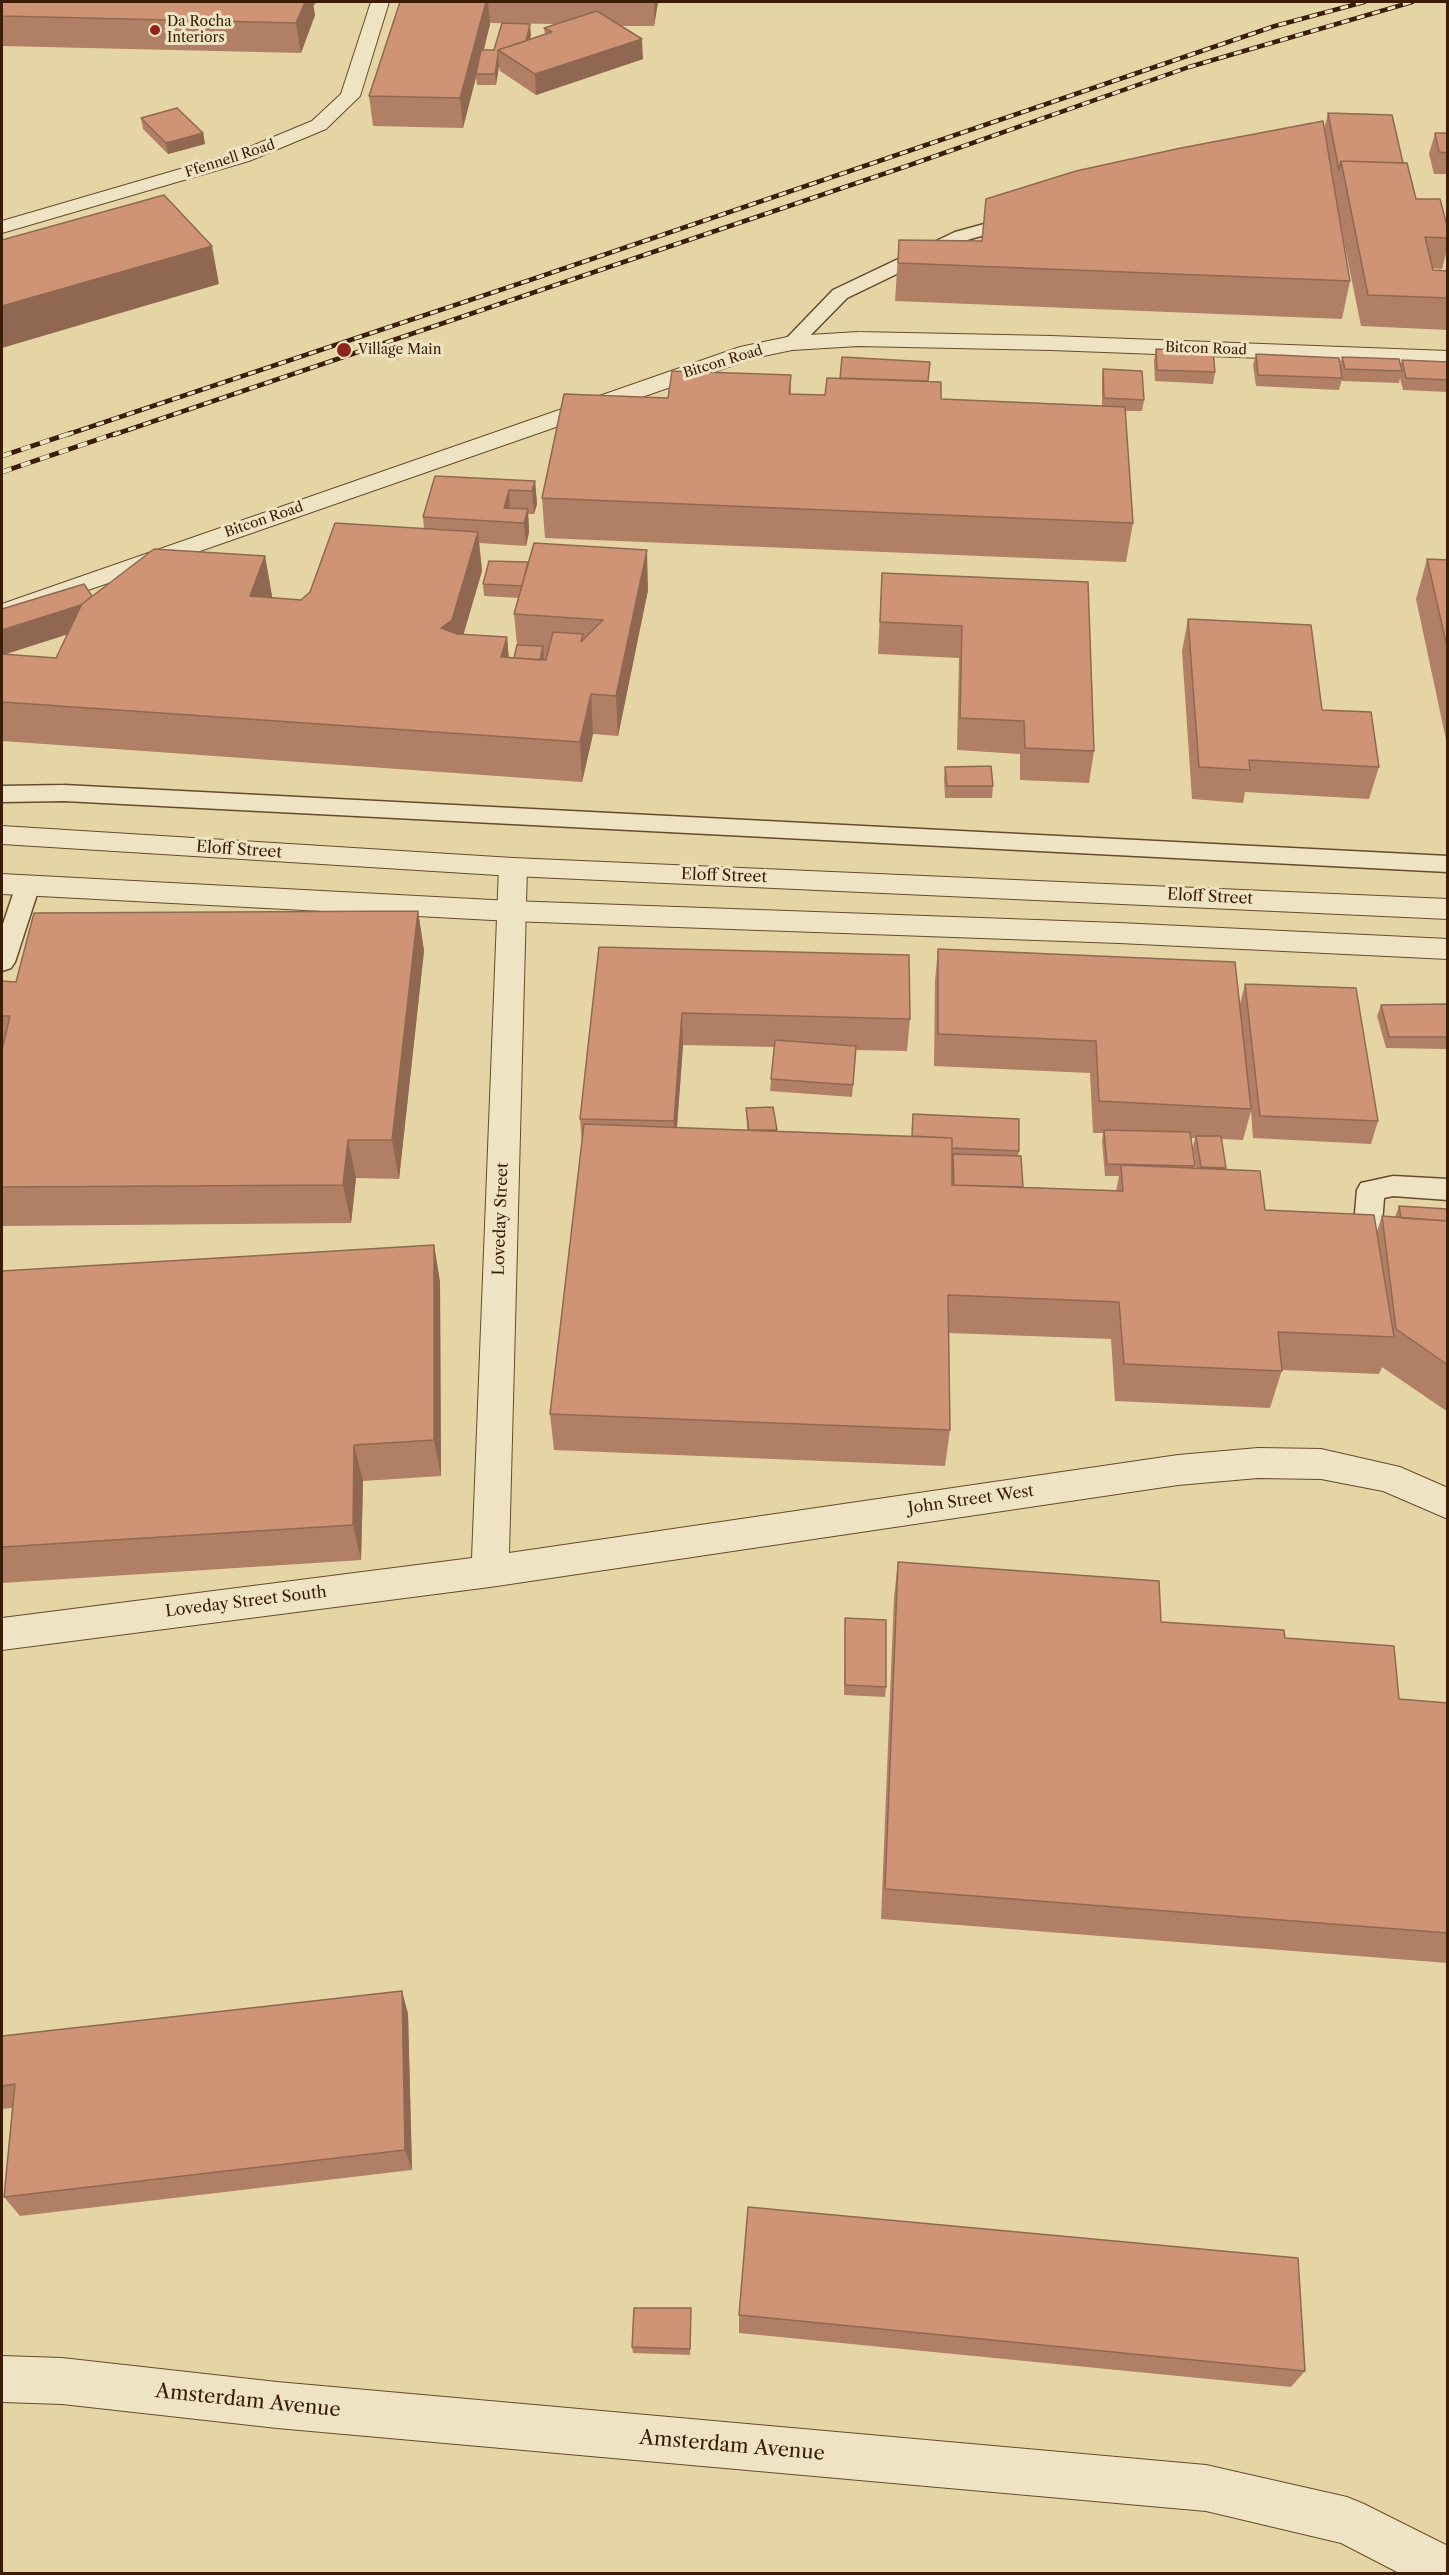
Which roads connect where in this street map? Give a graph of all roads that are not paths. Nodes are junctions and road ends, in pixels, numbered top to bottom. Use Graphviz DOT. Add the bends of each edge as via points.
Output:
graph roads {
  1 [pos="381,2"];
  2 [pos="1038,214"];
  3 [pos="2,227"];
  4 [pos="792,343"];
  5 [pos="1448,358"];
  6 [pos="2,612"];
  7 [pos="2,794"];
  8 [pos="2,835"];
  9 [pos="1448,864"];
  10 [pos="513,867"];
  11 [pos="15,884"];
  12 [pos="1448,909"];
  13 [pos="511,912"];
  14 [pos="1448,949"];
  15 [pos="2,962"];
  16 [pos="1448,1190"];
  17 [pos="1367,1236"];
  18 [pos="1448,1504"];
  19 [pos="490,1571"];
  20 [pos="2,1634"];
  21 [pos="2,2379"];
  22 [pos="1448,2572"];
  1 -- 3 [label="street, Ffennell Road" via="350,96 319,125 242,157"];
  2 -- 4 [label="lane" via="961,236 840,294"];
  4 -- 5 [label="street, Bitcon Road" via="858,339 1039,343"];
  4 -- 6 [label="street, Bitcon Road" via="748,352"];
  7 -- 9 [label="lane" via="63,793"];
  8 -- 10 [label="street, Eloff Street"];
  10 -- 12 [label="street, Eloff Street"];
  10 -- 13 [label="street, Loveday Street"];
  11 -- 13 [label="street"];
  11 -- 15 [label="lane"];
  13 -- 14 [label="street"];
  13 -- 19 [label="street, Loveday Street"];
  16 -- 17 [label="lane" via="1393,1186 1371,1190"];
  18 -- 19 [label="street, John Street West" via="1388,1477 1321,1464 1258,1463 1178,1470"];
  19 -- 20 [label="street, Loveday Street South"];
  21 -- 22 [label="street, Amsterdam Avenue" via="63,2381 277,2405 1206,2488 1347,2521"];
}
